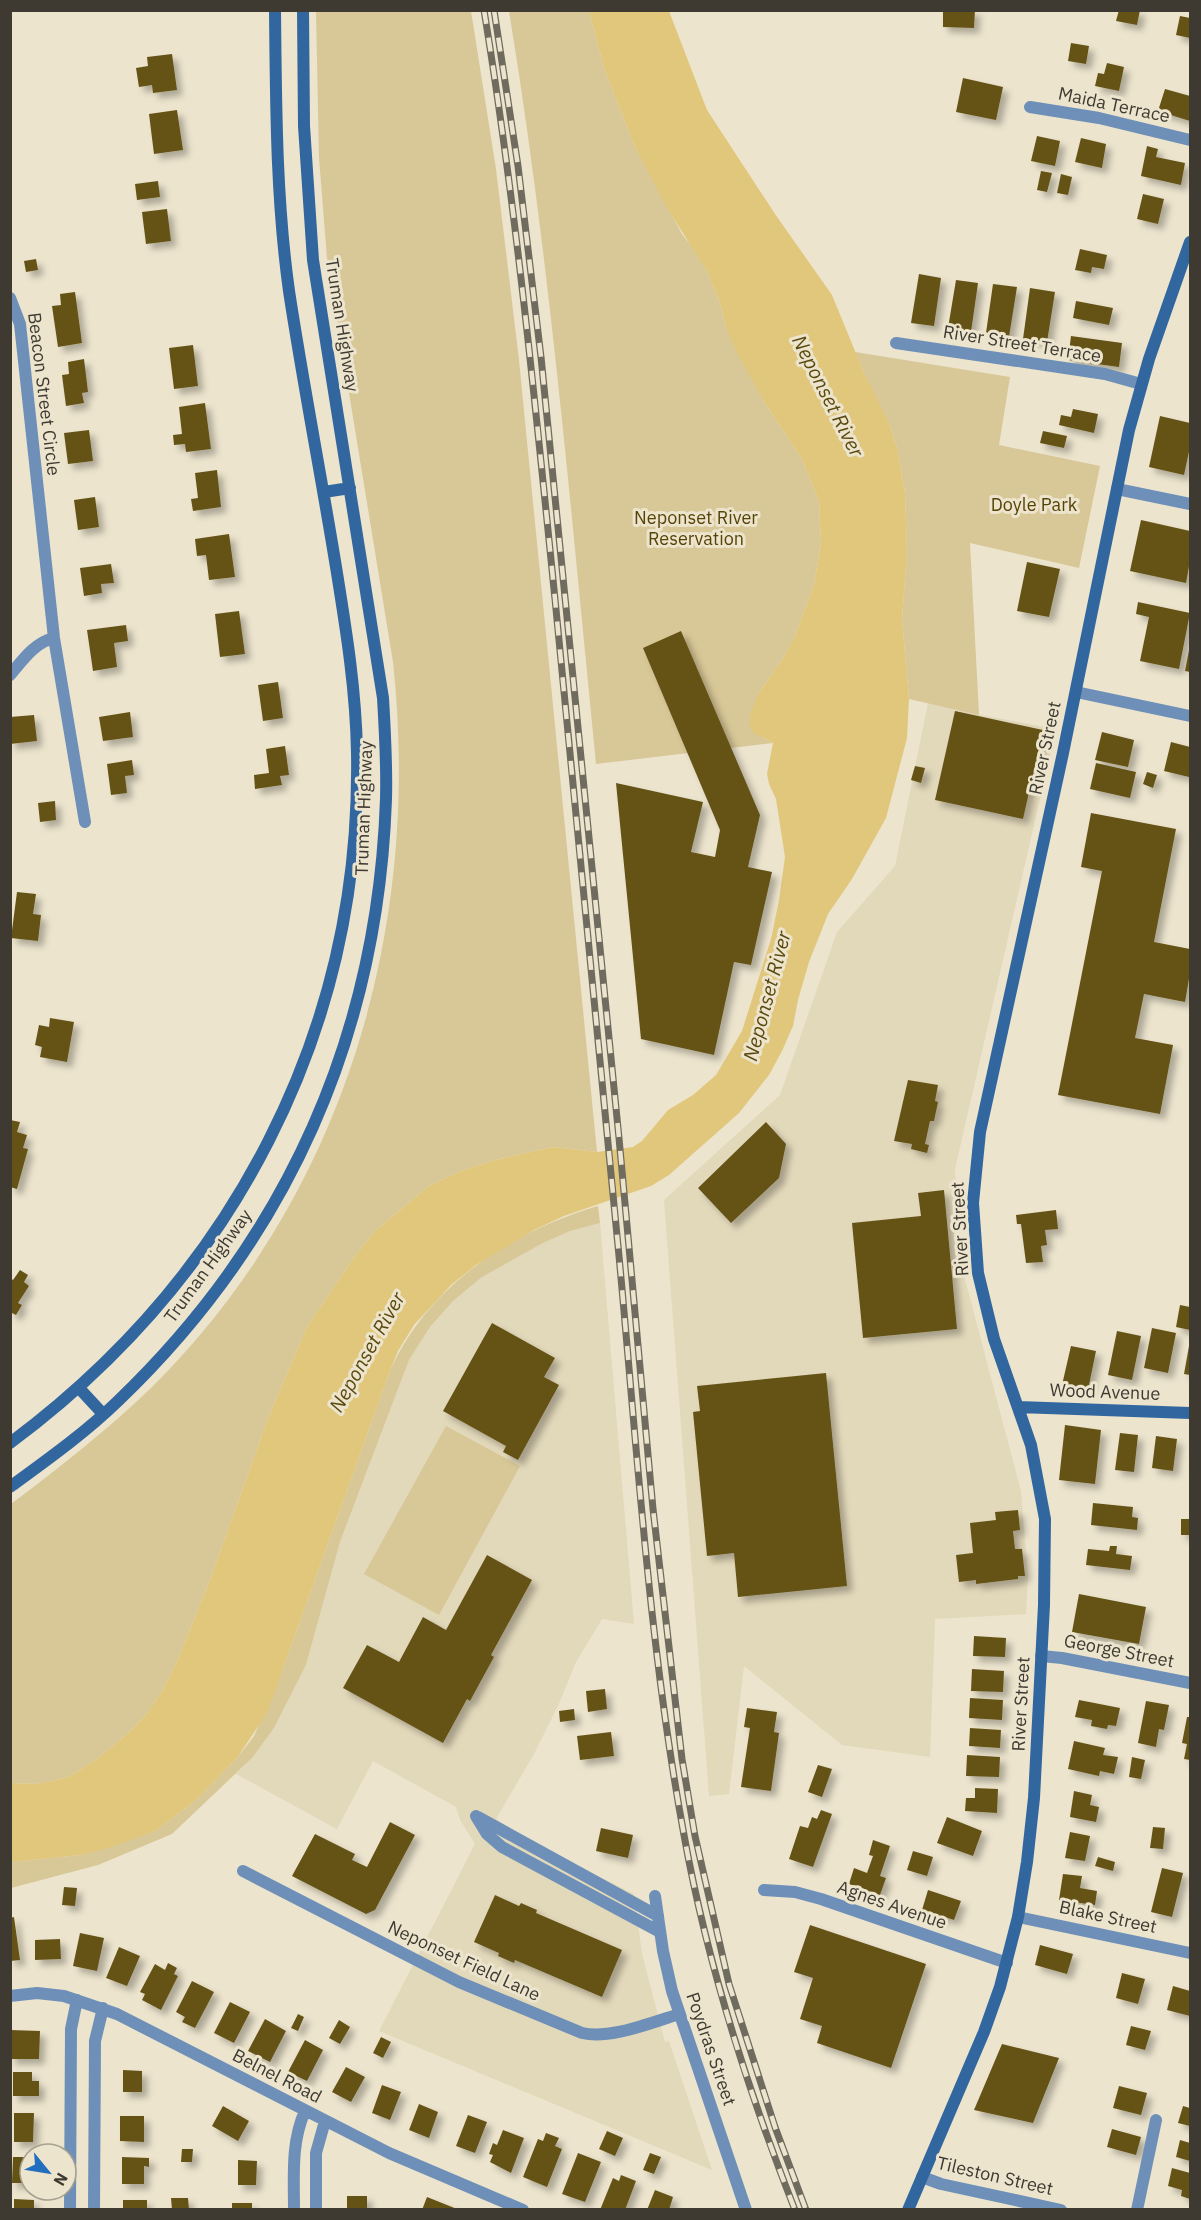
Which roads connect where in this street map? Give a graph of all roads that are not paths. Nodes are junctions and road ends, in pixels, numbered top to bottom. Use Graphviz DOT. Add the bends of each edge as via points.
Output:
graph roads {
  1 [pos="275,10"];
  2 [pos="303,10"];
  3 [pos="1030,107"];
  4 [pos="1191,140"];
  5 [pos="1191,242"];
  6 [pos="10,298"];
  7 [pos="896,343"];
  8 [pos="1141,384"];
  9 [pos="350,488"];
  10 [pos="1117,489"];
  11 [pos="324,492"];
  12 [pos="1191,504"];
  13 [pos="54,638"];
  14 [pos="10,675"];
  15 [pos="1076,692"];
  16 [pos="1191,716"];
  17 [pos="85,822"];
  18 [pos="79,1388"];
  19 [pos="1018,1407"];
  20 [pos="1191,1413"];
  21 [pos="103,1414"];
  22 [pos="10,1443"];
  23 [pos="10,1487"];
  24 [pos="1041,1656"];
  25 [pos="1191,1683"];
  26 [pos="243,1871"];
  27 [pos="764,1890"];
  28 [pos="655,1896"];
  29 [pos="658,1916"];
  30 [pos="1018,1917"];
  31 [pos="660,1932"];
  32 [pos="1191,1953"];
  33 [pos="1007,1963"];
  34 [pos="10,1996"];
  35 [pos="77,2000"];
  36 [pos="103,2008"];
  37 [pos="680,2014"];
  38 [pos="305,2111"];
  39 [pos="1156,2120"];
  40 [pos="325,2121"];
  41 [pos="922,2178"];
  42 [pos="70,2210"];
  43 [pos="94,2210"];
  44 [pos="294,2210"];
  45 [pos="316,2210"];
  46 [pos="523,2210"];
  47 [pos="746,2210"];
  48 [pos="908,2210"];
  49 [pos="1061,2210"];
  50 [pos="1137,2210"];
  1 -- 11 [label="main road, Truman Highway" via="278,162 285,252"];
  2 -- 9 [label="main road, Truman Highway" via="310,229"];
  3 -- 4 [label="street, Maida Terrace" via="1109,120"];
  5 -- 8 [label="main road, River Street"];
  6 -- 13 [label="street, Beacon Street Circle" via="20,324"];
  7 -- 8 [label="street, River Street Terrace" via="1105,374"];
  8 -- 10 [label="main road, River Street"];
  9 -- 11 [label="main road"];
  9 -- 21 [label="main road, Truman Highway" via="379,664 386,767 378,897 358,999 326,1099 284,1188 207,1304 165,1353"];
  10 -- 12 [label="street"];
  10 -- 15 [label="main road, River Street"];
  11 -- 18 [label="main road, Truman Highway" via="351,656 357,756 352,860 332,972 291,1094 244,1187 168,1296"];
  13 -- 14 [label="street" via="39,644"];
  13 -- 17 [label="street, Beacon Street Circle"];
  15 -- 16 [label="street"];
  15 -- 19 [label="main road, River Street" via="984,1108 974,1179 975,1249 983,1297"];
  18 -- 21 [label="main road"];
  18 -- 22 [label="main road, Truman Highway"];
  19 -- 20 [label="main road, Wood Avenue"];
  19 -- 24 [label="main road, River Street" via="1035,1462 1045,1519"];
  21 -- 23 [label="main road, Truman Highway"];
  24 -- 25 [label="street, George Street"];
  24 -- 30 [label="main road, River Street" via="1034,1797"];
  26 -- 37 [label="street, Neponset Field Lane" via="459,1982 582,2033 609,2034"];
  27 -- 33 [label="street, Agnes Avenue" via="821,1899"];
  28 -- 29 [label="street, Poydras Street"];
  29 -- 31 [label="street, Poydras Street"];
  29 -- 31 [label="street" via="476,1816 487,1834 502,1846"];
  30 -- 32 [label="street, Blake Street"];
  30 -- 33 [label="main road, River Street"];
  31 -- 37 [label="street, Poydras Street"];
  33 -- 41 [label="main road, River Street" via="984,2032"];
  34 -- 35 [label="street, Belnel Road" via="38,1993"];
  35 -- 36 [label="street, Belnel Road"];
  35 -- 42 [label="street" via="71,2029"];
  36 -- 38 [label="street, Belnel Road"];
  36 -- 43 [label="street" via="95,2041"];
  37 -- 47 [label="street, Poydras Street"];
  38 -- 40 [label="street, Belnel Road"];
  38 -- 44 [label="street" via="294,2148"];
  39 -- 50 [label="street"];
  40 -- 45 [label="street" via="316,2153"];
  40 -- 46 [label="street, Belnel Road"];
  41 -- 48 [label="main road, River Street"];
  41 -- 49 [label="street, Tileston Street"];
}
